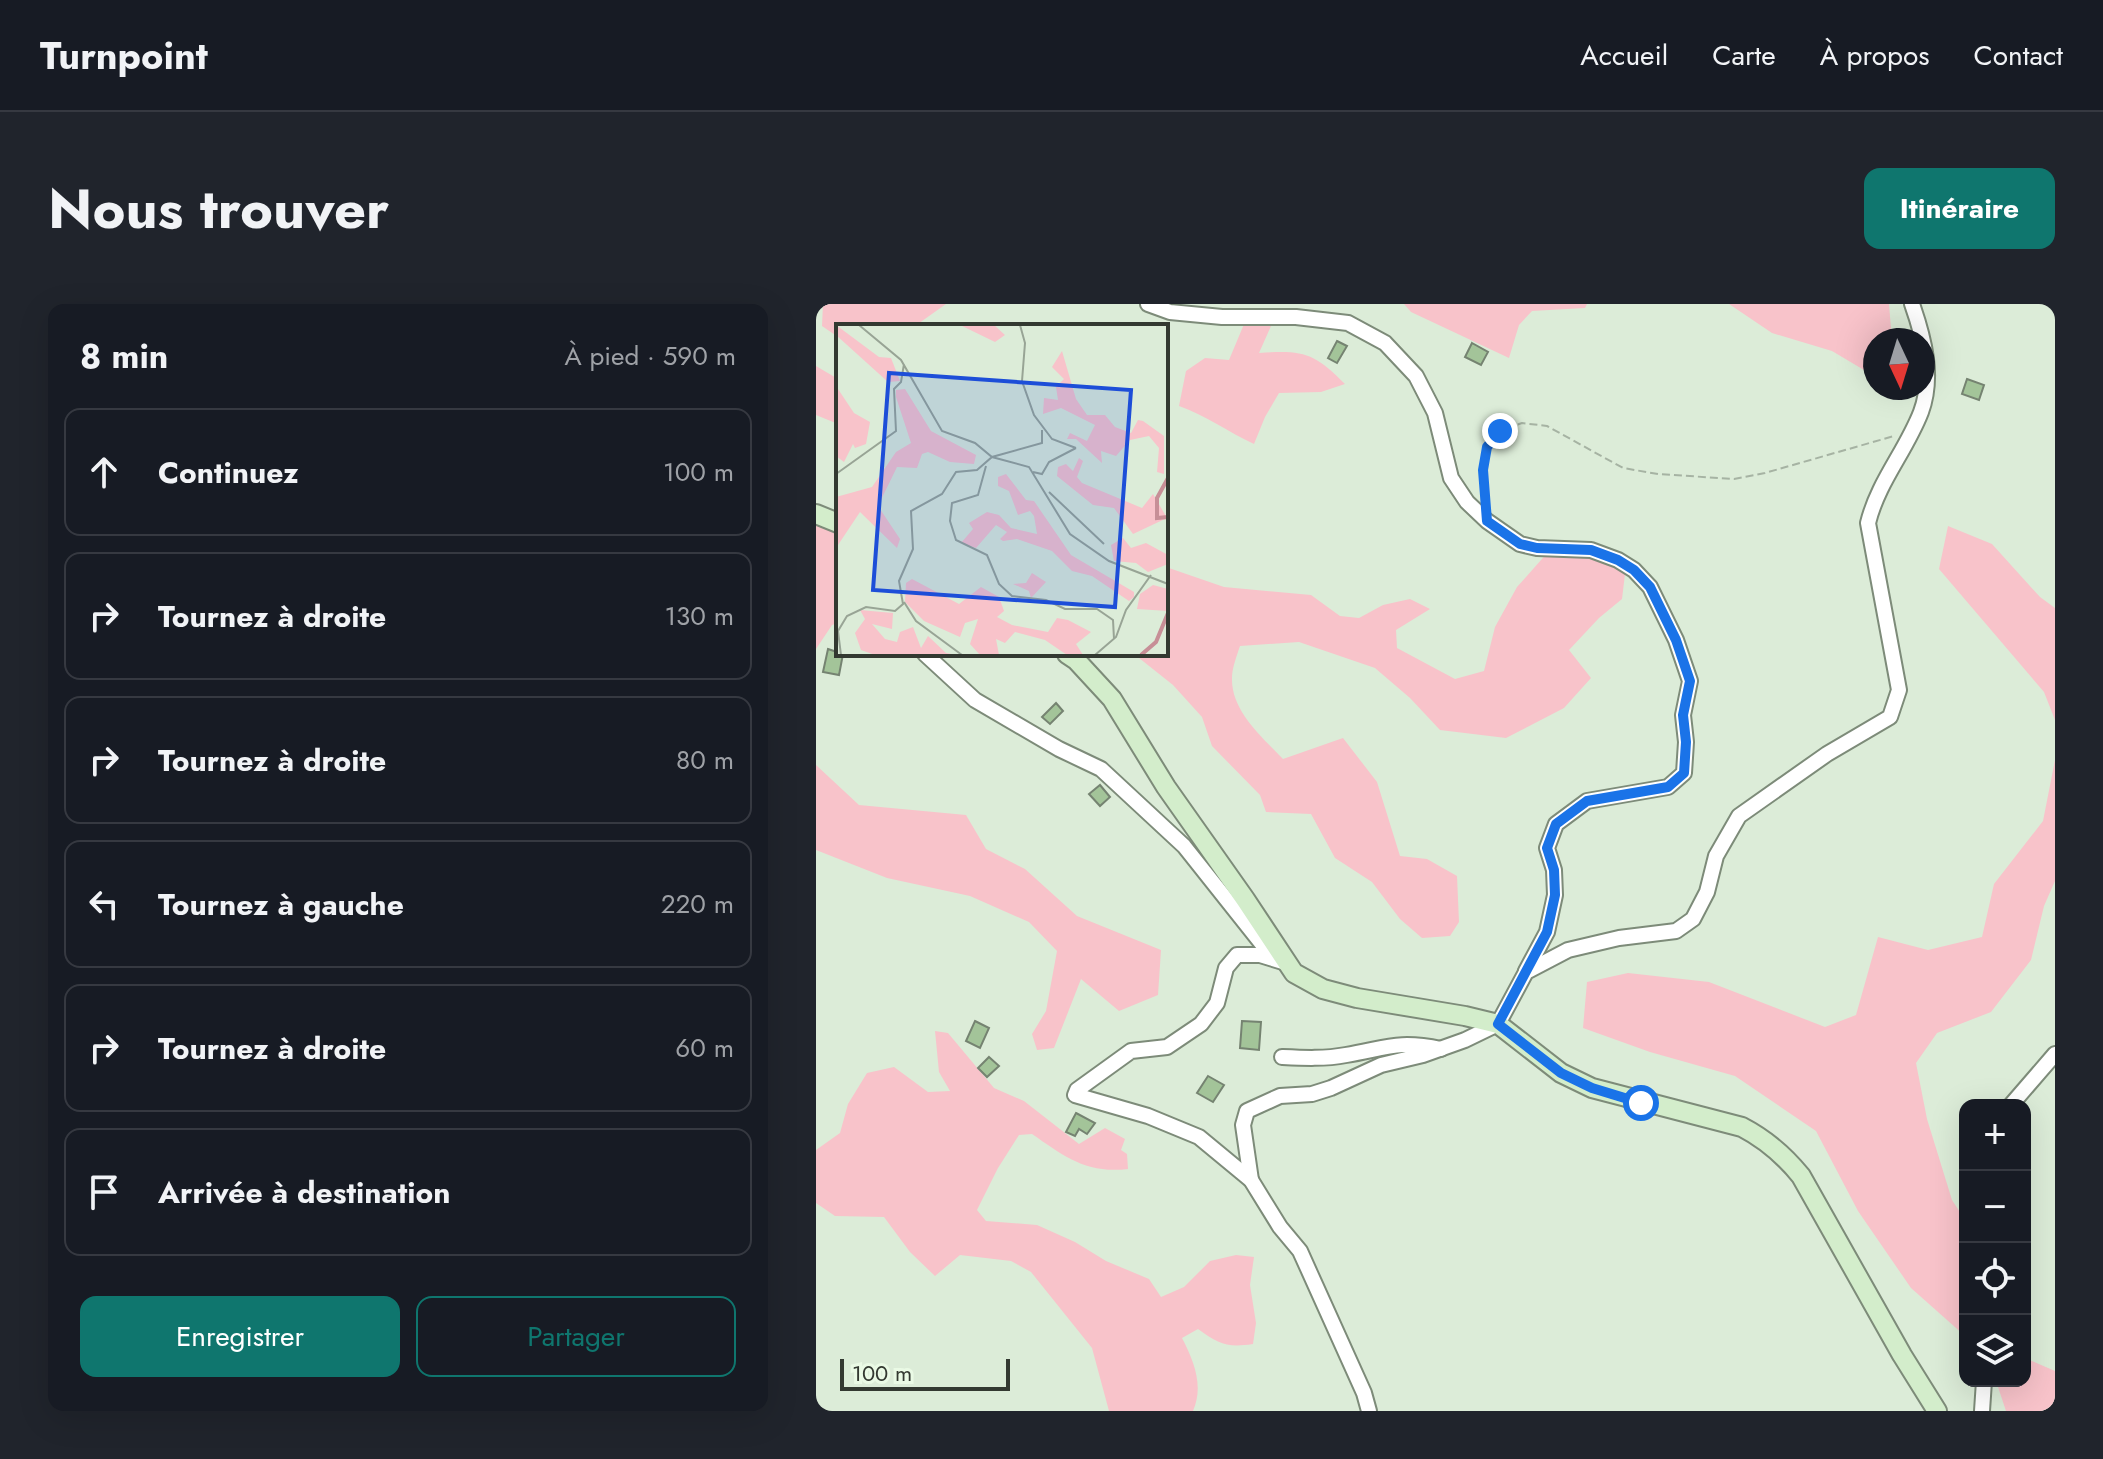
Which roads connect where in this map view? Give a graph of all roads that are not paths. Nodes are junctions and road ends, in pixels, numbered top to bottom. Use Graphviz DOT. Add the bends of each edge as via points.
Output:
graph roads {
  1 [pos="1148,304"];
  2 [pos="1912,304"];
  3 [pos="816,514"];
  4 [pos="836,522"];
  5 [pos="927,656"];
  6 [pos="1070,656"];
  7 [pos="1279,960"];
  8 [pos="1526,972"];
  9 [pos="1498,1024"];
  10 [pos="1442,1049"];
  11 [pos="2055,1054"];
  12 [pos="1282,1057"];
  13 [pos="2016,1099"];
  14 [pos="1251,1180"];
  15 [pos="1984,1387"];
  16 [pos="1369,1411"];
  17 [pos="1937,1411"];
  18 [pos="1982,1411"];
  1 -- 8 [label="street" via="1170,312 1222,317 1348,323 1385,343 1416,376 1435,413 1451,478 1487,521 1520,544 1591,550 1618,560 1650,587 1690,681 1683,715 1684,773 1668,787 1587,801 1556,824 1547,848 1555,895 1547,932"];
  2 -- 8 [label="street" via="1927,357 1924,401 1873,501 1868,523 1899,690 1890,717 1739,816 1716,856 1693,919 1676,931 1568,950"];
  3 -- 4 [label="street"];
  5 -- 7 [label="street" via="975,700 1101,769 1184,846"];
  6 -- 7 [label="street" via="1112,699 1245,899"];
  7 -- 9 [label="street" via="1323,989"];
  7 -- 14 [label="street" via="1248,953 1230,959 1213,1011 1201,1024 1167,1047 1131,1051 1075,1093 1199,1137"];
  8 -- 9 [label="street"];
  9 -- 10 [label="street"];
  9 -- 17 [label="street" via="1561,1073 1592,1088 1742,1127 1785,1156"];
  10 -- 12 [label="street" via="1382,1045 1326,1058"];
  10 -- 14 [label="street" via="1381,1065 1312,1094 1280,1096 1247,1111 1243,1125"];
  11 -- 13 [label="street"];
  14 -- 16 [label="street" via="1300,1251"];
  15 -- 18 [label="street"];
}
